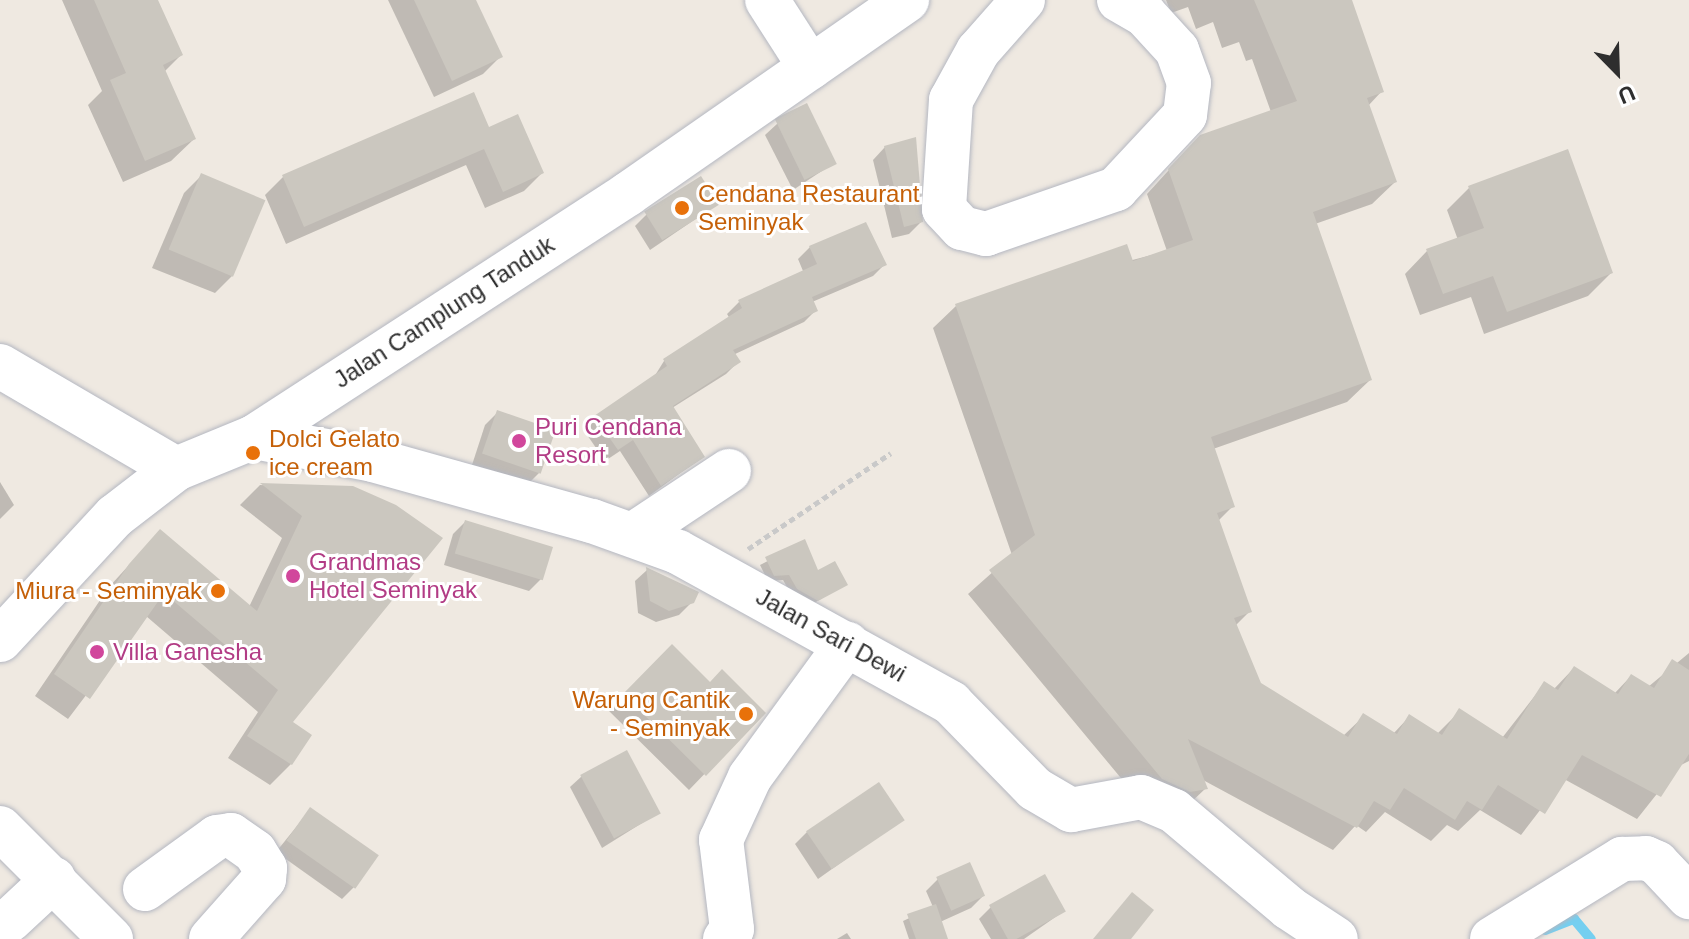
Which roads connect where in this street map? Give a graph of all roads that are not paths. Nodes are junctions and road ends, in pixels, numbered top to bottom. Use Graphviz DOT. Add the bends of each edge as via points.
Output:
graph roads {
  1 [pos="767,0"];
  2 [pos="907,0"];
  3 [pos="1119,0"];
  4 [pos="1002,7"];
  5 [pos="810,67"];
  6 [pos="0,366"];
  7 [pos="254,437"];
  8 [pos="176,469"];
  9 [pos="729,471"];
  10 [pos="634,534"];
  11 [pos="0,640"];
  12 [pos="847,644"];
  13 [pos="0,828"];
  14 [pos="54,879"];
  15 [pos="145,889"];
  16 [pos="1689,897"];
  17 [pos="10,920"];
  18 [pos="111,939"];
  19 [pos="211,939"];
  20 [pos="725,939"];
  21 [pos="1336,939"];
  22 [pos="1492,939"];
  1 -- 5 [label="street"];
  2 -- 5 [label="street, Jalan Camplung Tanduk"];
  3 -- 4 [label="street" via="1145,15 1177,50 1189,83 1185,115 1116,189 986,234 962,228 944,209 951,100"];
  5 -- 7 [label="street, Jalan Camplung Tanduk" via="628,194"];
  6 -- 8 [label="street"];
  7 -- 8 [label="street, Jalan Camplung Tanduk"];
  7 -- 10 [label="street, Jalan Sari Dewi" via="373,460"];
  8 -- 11 [label="street, Jalan Camplung Tanduk" via="115,516"];
  9 -- 10 [label="street"];
  10 -- 12 [label="street, Jalan Sari Dewi"];
  12 -- 20 [label="street" via="750,777 721,840 732,929"];
  12 -- 21 [label="street, Jalan Sari Dewi" via="951,703 1035,789 1071,810 1141,797 1174,811 1289,908"];
  13 -- 14 [label="street"];
  14 -- 17 [label="street"];
  14 -- 18 [label="street"];
  15 -- 19 [label="street" via="217,837 231,835 255,852 265,868 264,879"];
  16 -- 22 [label="street" via="1657,863 1622,859"];
}
